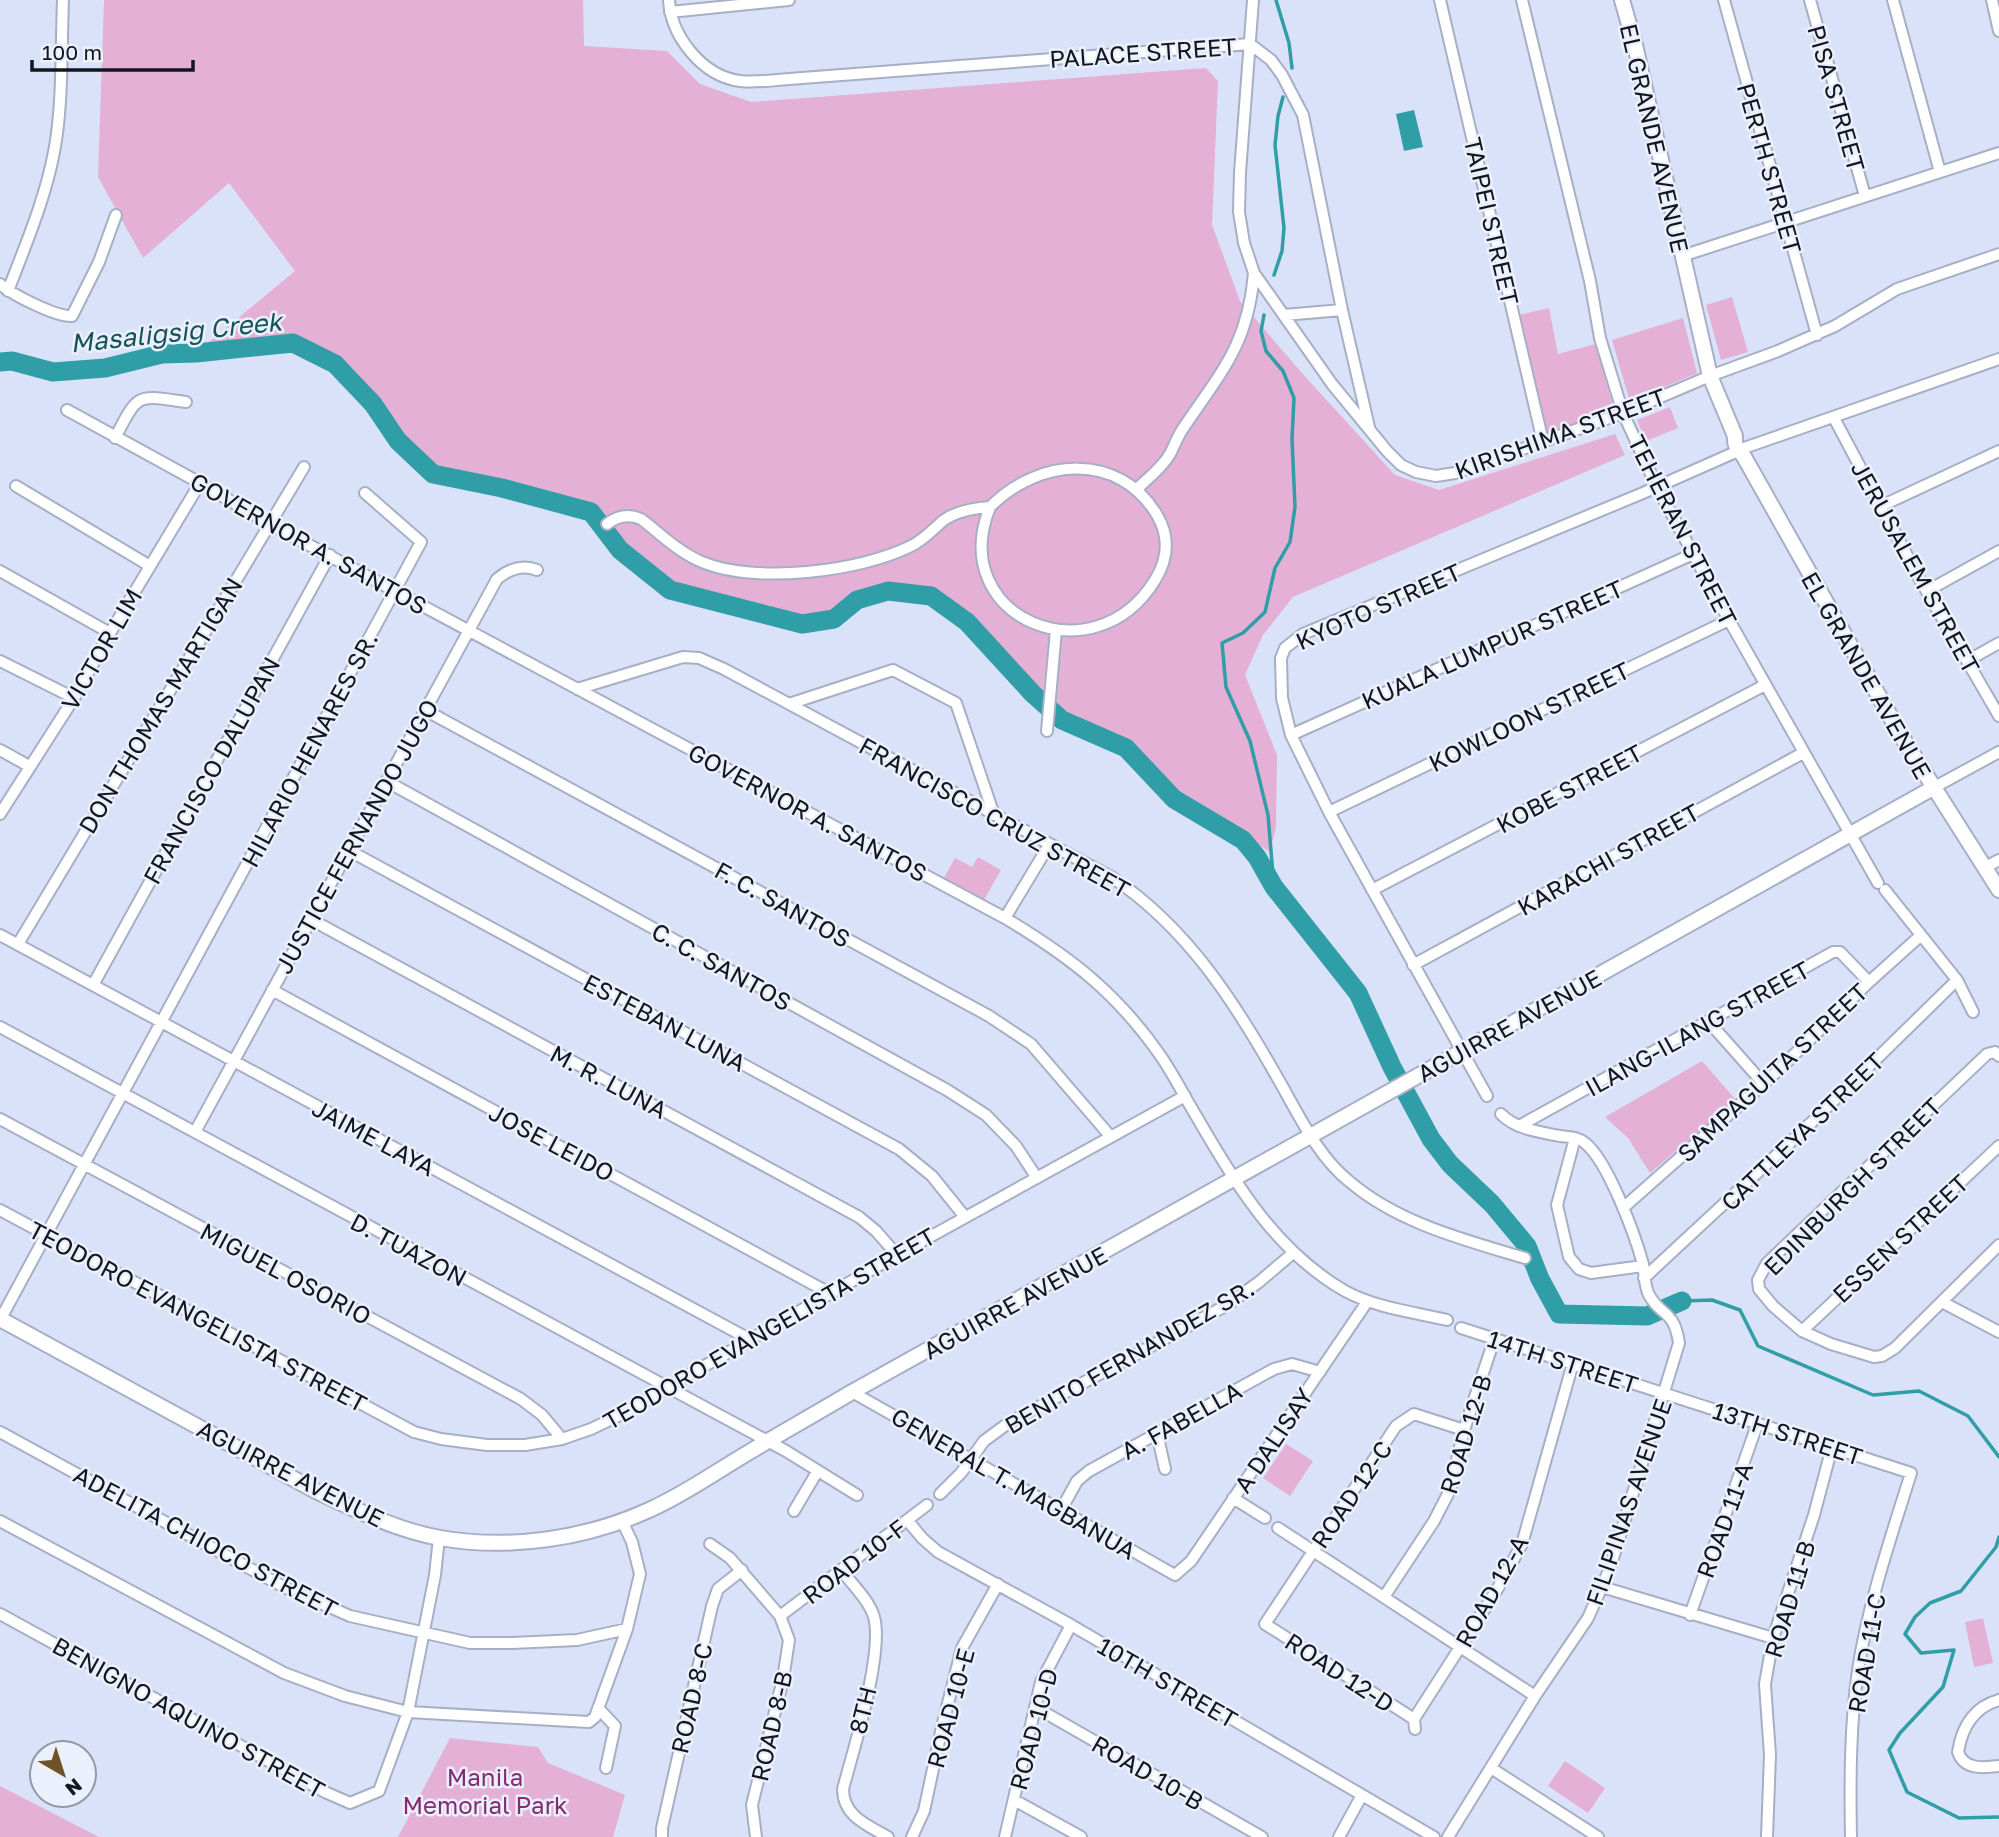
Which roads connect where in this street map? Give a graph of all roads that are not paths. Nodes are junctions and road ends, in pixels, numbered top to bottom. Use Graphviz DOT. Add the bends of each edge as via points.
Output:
graph roads {
  1 [pos="63,0"];
  2 [pos="670,0"];
  3 [pos="789,0"];
  4 [pos="1253,0"];
  5 [pos="1440,0"];
  6 [pos="1522,0"];
  7 [pos="1622,0"];
  8 [pos="1724,0"];
  9 [pos="1810,0"];
  10 [pos="1992,0"];
  11 [pos="1896,1"];
  12 [pos="670,12"];
  13 [pos="1999,31"];
  14 [pos="1250,44"];
  15 [pos="1999,153"];
  16 [pos="1940,173"];
  17 [pos="1865,196"];
  18 [pos="116,215"];
  19 [pos="1786,222"];
  20 [pos="1999,254"];
  21 [pos="1682,256"];
  22 [pos="1254,273"];
  23 [pos="4,288"];
  24 [pos="1342,310"];
  25 [pos="1284,315"];
  26 [pos="1817,335"];
  27 [pos="1999,359"];
  28 [pos="1710,376"];
  29 [pos="186,402"];
  30 [pos="67,410"];
  31 [pos="1623,413"];
  32 [pos="1834,418"];
  33 [pos="1370,430"];
  34 [pos="116,438"];
  35 [pos="1543,442"];
  36 [pos="1740,448"];
  37 [pos="1999,452"];
  38 [pos="304,467"];
  39 [pos="200,483"];
  40 [pos="16,486"];
  41 [pos="1657,487"];
  42 [pos="1137,489"];
  43 [pos="365,493"];
  44 [pos="1881,506"];
  45 [pos="990,507"];
  46 [pos="268,523"];
  47 [pos="607,524"];
  48 [pos="1999,551"];
  49 [pos="1693,554"];
  50 [pos="330,555"];
  51 [pos="150,566"];
  52 [pos="537,570"];
  53 [pos="0,571"];
  54 [pos="395,591"];
  55 [pos="1927,591"];
  56 [pos="1729,620"];
  57 [pos="468,630"];
  58 [pos="1056,631"];
  59 [pos="110,633"];
  60 [pos="1999,643"];
  61 [pos="0,661"];
  62 [pos="1967,661"];
  63 [pos="1765,685"];
  64 [pos="577,689"];
  65 [pos="74,698"];
  66 [pos="789,704"];
  67 [pos="425,710"];
  68 [pos="1999,716"];
  69 [pos="1048,726"];
  70 [pos="1291,735"];
  71 [pos="0,750"];
  72 [pos="1999,752"];
  73 [pos="1802,753"];
  74 [pos="29,766"];
  75 [pos="386,781"];
  76 [pos="1933,788"];
  77 [pos="1329,812"];
  78 [pos="0,814"];
  79 [pos="995,816"];
  80 [pos="1850,834"];
  81 [pos="1049,845"];
  82 [pos="348,850"];
  83 [pos="1999,860"];
  84 [pos="1984,868"];
  85 [pos="1372,890"];
  86 [pos="1999,890"];
  87 [pos="1006,918"];
  88 [pos="310,919"];
  89 [pos="0,934"];
  90 [pos="1920,936"];
  91 [pos="18,944"];
  92 [pos="1413,965"];
  93 [pos="1957,980"];
  94 [pos="1869,982"];
  95 [pos="93,985"];
  96 [pos="272,990"];
  97 [pos="1973,1012"];
  98 [pos="162,1022"];
  99 [pos="1709,1022"];
  100 [pos="0,1027"];
  101 [pos="1461,1052"];
  102 [pos="1997,1054"];
  103 [pos="233,1061"];
  104 [pos="1763,1083"];
  105 [pos="122,1092"];
  106 [pos="1185,1096"];
  107 [pos="1486,1096"];
  108 [pos="1501,1114"];
  109 [pos="0,1119"];
  110 [pos="1519,1126"];
  111 [pos="195,1132"];
  112 [pos="1312,1135"];
  113 [pos="1111,1137"];
  114 [pos="1575,1138"];
  115 [pos="1999,1146"];
  116 [pos="83,1164"];
  117 [pos="1037,1178"];
  118 [pos="1234,1179"];
  119 [pos="1623,1209"];
  120 [pos="0,1210"];
  121 [pos="965,1217"];
  122 [pos="44,1234"];
  123 [pos="1999,1245"];
  124 [pos="1293,1253"];
  125 [pos="897,1255"];
  126 [pos="1525,1258"];
  127 [pos="1643,1266"];
  128 [pos="1644,1278"];
  129 [pos="831,1294"];
  130 [pos="1367,1302"];
  131 [pos="1942,1302"];
  132 [pos="0,1319"];
  133 [pos="1447,1320"];
  134 [pos="1461,1328"];
  135 [pos="1802,1331"];
  136 [pos="1999,1332"];
  137 [pos="749,1339"];
  138 [pos="1494,1340"];
  139 [pos="1573,1363"];
  140 [pos="1320,1372"];
  141 [pos="665,1388"];
  142 [pos="852,1392"];
  143 [pos="1665,1393"];
  144 [pos="1757,1424"];
  145 [pos="1464,1430"];
  146 [pos="0,1432"];
  147 [pos="1157,1433"];
  148 [pos="562,1438"];
  149 [pos="767,1441"];
  150 [pos="1832,1447"];
  151 [pos="971,1459"];
  152 [pos="1165,1469"];
  153 [pos="817,1472"];
  154 [pos="1911,1473"];
  155 [pos="940,1494"];
  156 [pos="857,1495"];
  157 [pos="1233,1498"];
  158 [pos="927,1505"];
  159 [pos="1061,1510"];
  160 [pos="794,1511"];
  161 [pos="1265,1518"];
  162 [pos="0,1521"];
  163 [pos="622,1521"];
  164 [pos="908,1521"];
  165 [pos="1278,1528"];
  166 [pos="439,1538"];
  167 [pos="710,1544"];
  168 [pos="1313,1550"];
  169 [pos="742,1570"];
  170 [pos="841,1570"];
  171 [pos="1175,1575"];
  172 [pos="998,1584"];
  173 [pos="1602,1587"];
  174 [pos="1384,1597"];
  175 [pos="0,1614"];
  176 [pos="1690,1615"];
  177 [pos="780,1616"];
  178 [pos="1265,1624"];
  179 [pos="1070,1625"];
  180 [pos="627,1629"];
  181 [pos="423,1633"];
  182 [pos="1773,1638"];
  183 [pos="1461,1647"];
  184 [pos="1535,1696"];
  185 [pos="1999,1700"];
  186 [pos="1035,1707"];
  187 [pos="408,1712"];
  188 [pos="597,1713"];
  189 [pos="1415,1724"];
  190 [pos="1999,1766"];
  191 [pos="606,1768"];
  192 [pos="1490,1768"];
  193 [pos="1362,1795"];
  194 [pos="1014,1800"];
  195 [pos="662,1837"];
  196 [pos="756,1837"];
  197 [pos="888,1837"];
  198 [pos="912,1837"];
  199 [pos="1005,1837"];
  200 [pos="1081,1837"];
  201 [pos="1262,1837"];
  202 [pos="1339,1837"];
  203 [pos="1434,1837"];
  204 [pos="1448,1837"];
  205 [pos="1598,1837"];
  206 [pos="1767,1837"];
  207 [pos="1851,1837"];
  1 -- 23 [label="street" via="54,152 37,213"];
  2 -- 12 [label="street, PALACE STREET"];
  3 -- 12 [label="street"];
  4 -- 14 [label="street, KIRISHIMA STREET"];
  5 -- 35 [label="street, TAIPEI STREET"];
  6 -- 31 [label="street, TEHERAN STREET" via="1600,338"];
  7 -- 21 [label="street, EL GRANDE AVENUE"];
  8 -- 19 [label="street, PERTH STREET"];
  9 -- 17 [label="street, PISA STREET"];
  10 -- 13 [label="street"];
  11 -- 16 [label="street"];
  12 -- 14 [label="street, PALACE STREET" via="674,27 697,58 726,78 742,81"];
  14 -- 22 [label="street, KIRISHIMA STREET" via="1239,212"];
  14 -- 24 [label="street, PALACE STREET" via="1271,60 1303,115"];
  15 -- 16 [label="street"];
  16 -- 17 [label="street"];
  17 -- 19 [label="street"];
  18 -- 23 [label="street" via="72,316"];
  19 -- 21 [label="street"];
  19 -- 26 [label="street, PERTH STREET"];
  20 -- 26 [label="street, KIRISHIMA STREET" via="1897,289"];
  21 -- 28 [label="street, EL GRANDE AVENUE"];
  22 -- 25 [label="street, KIRISHIMA STREET"];
  22 -- 42 [label="street" via="1246,323 1232,358 1164,463"];
  24 -- 25 [label="street"];
  24 -- 33 [label="street, PALACE STREET"];
  25 -- 33 [label="street, KIRISHIMA STREET"];
  26 -- 28 [label="street, KIRISHIMA STREET"];
  27 -- 32 [label="street, KYOTO STREET"];
  28 -- 31 [label="street, KIRISHIMA STREET"];
  28 -- 36 [label="street, EL GRANDE AVENUE"];
  29 -- 34 [label="street" via="153,397 139,400"];
  30 -- 34 [label="street, GOVERNOR A. SANTOS"];
  31 -- 35 [label="street, KIRISHIMA STREET"];
  31 -- 41 [label="street, TEHERAN STREET"];
  32 -- 36 [label="street, KYOTO STREET"];
  32 -- 44 [label="street, JERUSALEM STREET"];
  33 -- 35 [label="street, KIRISHIMA STREET" via="1401,465 1436,476"];
  34 -- 39 [label="street, GOVERNOR A. SANTOS"];
  36 -- 41 [label="street, KYOTO STREET"];
  36 -- 76 [label="street, EL GRANDE AVENUE"];
  37 -- 44 [label="street"];
  38 -- 46 [label="street, DON THOMAS MARTIGAN"];
  39 -- 46 [label="street, GOVERNOR A. SANTOS"];
  39 -- 51 [label="street, VICTOR LIM"];
  40 -- 51 [label="street"];
  41 -- 49 [label="street, TEHERAN STREET"];
  41 -- 70 [label="street, KYOTO STREET" via="1293,640 1281,658 1280,673"];
  42 -- 45 [label="street" via="1122,478 1071,468 1021,482"];
  42 -- 58 [label="street" via="1166,537 1162,569 1149,590 1122,616 1092,628"];
  43 -- 54 [label="street, HILARIO HENARES SR." via="421,542"];
  44 -- 55 [label="street, JERUSALEM STREET"];
  45 -- 47 [label="street" via="953,515 899,551 798,573 765,573 705,563 632,515"];
  45 -- 58 [label="street" via="981,543 988,578 1017,615"];
  46 -- 50 [label="street, GOVERNOR A. SANTOS"];
  46 -- 91 [label="street, DON THOMAS MARTIGAN"];
  48 -- 55 [label="street"];
  49 -- 56 [label="street, TEHERAN STREET"];
  49 -- 70 [label="street, KUALA LUMPUR STREET"];
  50 -- 54 [label="street, GOVERNOR A. SANTOS"];
  50 -- 95 [label="street, FRANCISCO DALUPAN"];
  51 -- 59 [label="street, VICTOR LIM"];
  52 -- 57 [label="street, JUSTICE FERNANDO JUGO" via="521,567 497,579"];
  53 -- 59 [label="street"];
  54 -- 57 [label="street, GOVERNOR A. SANTOS"];
  54 -- 98 [label="street, HILARIO HENARES SR."];
  55 -- 62 [label="street, JERUSALEM STREET"];
  56 -- 63 [label="street, TEHERAN STREET"];
  56 -- 77 [label="street, KOWLOON STREET"];
  57 -- 64 [label="street, GOVERNOR A. SANTOS"];
  57 -- 67 [label="street, JUSTICE FERNANDO JUGO"];
  58 -- 69 [label="street"];
  59 -- 65 [label="street, VICTOR LIM"];
  60 -- 62 [label="street"];
  61 -- 65 [label="street"];
  62 -- 68 [label="street, JERUSALEM STREET"];
  63 -- 73 [label="street, TEHERAN STREET"];
  63 -- 85 [label="street, KOBE STREET"];
  64 -- 66 [label="street, FRANCISCO CRUZ STREET" via="683,657 699,658"];
  64 -- 87 [label="street, GOVERNOR A. SANTOS"];
  65 -- 74 [label="street, VICTOR LIM"];
  66 -- 79 [label="street, FRANCISCO CRUZ STREET"];
  66 -- 79 [label="street" via="893,670 956,703"];
  67 -- 75 [label="street, JUSTICE FERNANDO JUGO"];
  67 -- 113 [label="street, F. C. SANTOS" via="989,1016 1031,1044"];
  70 -- 77 [label="street, KYOTO STREET"];
  71 -- 74 [label="street"];
  72 -- 76 [label="street, AGUIRRE AVENUE"];
  73 -- 80 [label="street, TEHERAN STREET"];
  73 -- 92 [label="street, KARACHI STREET"];
  74 -- 78 [label="street, VICTOR LIM"];
  75 -- 82 [label="street, JUSTICE FERNANDO JUGO"];
  75 -- 117 [label="street, C. C. SANTOS" via="947,1090 986,1115 1016,1146"];
  76 -- 80 [label="street, AGUIRRE AVENUE"];
  76 -- 84 [label="street, EL GRANDE AVENUE"];
  77 -- 85 [label="street, KYOTO STREET"];
  79 -- 81 [label="street, FRANCISCO CRUZ STREET"];
  80 -- 90 [label="street, TEHERAN STREET" via="1881,887"];
  80 -- 101 [label="street, AGUIRRE AVENUE"];
  81 -- 87 [label="street"];
  81 -- 112 [label="street, FRANCISCO CRUZ STREET" via="1124,886 1180,935 1223,988"];
  82 -- 88 [label="street, JUSTICE FERNANDO JUGO"];
  82 -- 121 [label="street, ESTEBAN LUNA" via="899,1149 932,1176"];
  83 -- 84 [label="street"];
  84 -- 86 [label="street, EL GRANDE AVENUE"];
  85 -- 92 [label="street, KYOTO STREET"];
  87 -- 106 [label="street, GOVERNOR A. SANTOS" via="1054,947 1112,996 1161,1056"];
  88 -- 96 [label="street, JUSTICE FERNANDO JUGO"];
  88 -- 125 [label="street, M. R. LUNA" via="859,1217"];
  89 -- 91 [label="street, JAIME LAYA"];
  90 -- 93 [label="street, TEHERAN STREET"];
  90 -- 94 [label="street, SAMPAGUITA STREET"];
  91 -- 95 [label="street, JAIME LAYA"];
  92 -- 101 [label="street, KYOTO STREET"];
  93 -- 97 [label="street, TEHERAN STREET"];
  93 -- 128 [label="street, CATTLEYA STREET"];
  94 -- 99 [label="street, ILANG-ILANG STREET" via="1840,952 1833,952"];
  94 -- 104 [label="street, SAMPAGUITA STREET"];
  95 -- 98 [label="street, JAIME LAYA"];
  96 -- 103 [label="street, JUSTICE FERNANDO JUGO"];
  96 -- 129 [label="street, JOSE LEIDO"];
  98 -- 103 [label="street, JAIME LAYA"];
  98 -- 105 [label="street, HILARIO HENARES SR."];
  99 -- 104 [label="street"];
  99 -- 110 [label="street, ILANG-ILANG STREET"];
  100 -- 105 [label="street, D. TUAZON"];
  101 -- 107 [label="street, KYOTO STREET"];
  101 -- 112 [label="street, AGUIRRE AVENUE"];
  102 -- 135 [label="street, EDINBURGH STREET" via="1987,1054 1767,1263 1758,1280 1759,1289"];
  103 -- 111 [label="street, JUSTICE FERNANDO JUGO"];
  103 -- 137 [label="street, JAIME LAYA"];
  104 -- 119 [label="street, SAMPAGUITA STREET"];
  105 -- 111 [label="street, D. TUAZON"];
  105 -- 116 [label="street, HILARIO HENARES SR."];
  106 -- 113 [label="street, TEODORO EVANGELISTA STREET"];
  106 -- 118 [label="street, GOVERNOR A. SANTOS"];
  108 -- 110 [label="street"];
  109 -- 116 [label="street, MIGUEL OSORIO"];
  110 -- 114 [label="street"];
  111 -- 141 [label="street, D. TUAZON"];
  112 -- 118 [label="street, AGUIRRE AVENUE"];
  112 -- 126 [label="street, FRANCISCO CRUZ STREET" via="1349,1182 1397,1212"];
  113 -- 117 [label="street, TEODORO EVANGELISTA STREET"];
  114 -- 119 [label="street" via="1597,1157"];
  114 -- 127 [label="street" via="1557,1205 1569,1257 1579,1269 1591,1273"];
  115 -- 135 [label="street, ESSEN STREET"];
  116 -- 122 [label="street, HILARIO HENARES SR."];
  116 -- 148 [label="street, MIGUEL OSORIO" via="522,1399"];
  117 -- 121 [label="street, TEODORO EVANGELISTA STREET"];
  118 -- 124 [label="street, GOVERNOR A. SANTOS"];
  118 -- 142 [label="street, AGUIRRE AVENUE"];
  119 -- 127 [label="street"];
  120 -- 122 [label="street, TEODORO EVANGELISTA STREET"];
  121 -- 125 [label="street, TEODORO EVANGELISTA STREET"];
  122 -- 132 [label="street, HILARIO HENARES SR."];
  122 -- 148 [label="street, TEODORO EVANGELISTA STREET" via="414,1432 487,1446"];
  123 -- 131 [label="street, EDINBURGH STREET"];
  124 -- 130 [label="street, GOVERNOR A. SANTOS"];
  124 -- 151 [label="street, BENITO FERNANDEZ SR." via="1227,1305 1007,1424 984,1441"];
  125 -- 129 [label="street, TEODORO EVANGELISTA STREET"];
  127 -- 128 [label="street"];
  128 -- 143 [label="street, FILIPINAS AVENUE" via="1650,1297 1676,1326 1679,1343"];
  129 -- 137 [label="street, TEODORO EVANGELISTA STREET"];
  130 -- 133 [label="street, GOVERNOR A. SANTOS"];
  130 -- 140 [label="street, A DALISAY"];
  131 -- 135 [label="street, EDINBURGH STREET" via="1882,1356 1868,1356"];
  131 -- 136 [label="street"];
  132 -- 166 [label="street, AGUIRRE AVENUE" via="316,1491 403,1529"];
  134 -- 138 [label="street, 14TH STREET"];
  137 -- 141 [label="street, TEODORO EVANGELISTA STREET"];
  138 -- 139 [label="street, 14TH STREET"];
  138 -- 145 [label="street, ROAD 12-B"];
  139 -- 143 [label="street, 14TH STREET"];
  139 -- 183 [label="street, ROAD 12-A" via="1522,1544"];
  140 -- 147 [label="street, A. FABELLA" via="1292,1364 1275,1368"];
  140 -- 157 [label="street, A DALISAY"];
  141 -- 148 [label="street, TEODORO EVANGELISTA STREET" via="616,1417"];
  141 -- 149 [label="street, D. TUAZON"];
  142 -- 149 [label="street, AGUIRRE AVENUE"];
  142 -- 151 [label="street, GENERAL T. MAGBANUA"];
  143 -- 144 [label="street, 13TH STREET"];
  143 -- 173 [label="street, FILIPINAS AVENUE"];
  144 -- 150 [label="street, 13TH STREET"];
  144 -- 176 [label="street, ROAD 11-A"];
  145 -- 168 [label="street, ROAD 12-C" via="1414,1414 1396,1426"];
  145 -- 174 [label="street, ROAD 12-B" via="1450,1490"];
  146 -- 181 [label="street, ADELITA CHIOCO STREET" via="284,1587 350,1616"];
  147 -- 152 [label="street"];
  147 -- 159 [label="street, A. FABELLA" via="1089,1471 1077,1481"];
  149 -- 153 [label="street, D. TUAZON"];
  149 -- 163 [label="street, AGUIRRE AVENUE" via="675,1496"];
  150 -- 154 [label="street, 13TH STREET"];
  150 -- 182 [label="street, ROAD 11-B"];
  151 -- 155 [label="street, BENITO FERNANDEZ SR."];
  151 -- 159 [label="street, GENERAL T. MAGBANUA"];
  153 -- 156 [label="street, D. TUAZON"];
  153 -- 160 [label="street"];
  154 -- 207 [label="street, ROAD 11-C" via="1885,1555 1858,1670 1850,1760"];
  157 -- 161 [label="street"];
  157 -- 171 [label="street, A DALISAY" via="1191,1561"];
  158 -- 164 [label="street, ROAD 10-F"];
  159 -- 171 [label="street, GENERAL T. MAGBANUA"];
  162 -- 187 [label="street" via="284,1673 345,1696"];
  163 -- 166 [label="street, AGUIRRE AVENUE" via="544,1539"];
  163 -- 180 [label="street" via="640,1573"];
  164 -- 170 [label="street, ROAD 10-F"];
  164 -- 172 [label="street, 10TH STREET" via="938,1552"];
  165 -- 168 [label="street"];
  166 -- 181 [label="street"];
  167 -- 169 [label="street"];
  168 -- 174 [label="street"];
  168 -- 178 [label="street, ROAD 12-C"];
  169 -- 177 [label="street"];
  169 -- 195 [label="street, ROAD 8-C" via="719,1589 712,1606"];
  170 -- 177 [label="street, ROAD 10-F"];
  170 -- 197 [label="street, 8TH" via="873,1613 876,1629 875,1660 843,1799 859,1821"];
  172 -- 179 [label="street, 10TH STREET"];
  172 -- 198 [label="street, ROAD 10-E" via="962,1648 924,1811"];
  173 -- 176 [label="street"];
  173 -- 184 [label="street, FILIPINAS AVENUE" via="1588,1618"];
  174 -- 183 [label="street"];
  175 -- 187 [label="street, BENIGNO AQUINO STREET" via="350,1803 379,1790"];
  176 -- 182 [label="street"];
  177 -- 196 [label="street, ROAD 8-B" via="789,1650 752,1805"];
  178 -- 189 [label="street, ROAD 12-D"];
  179 -- 186 [label="street, ROAD 10-D" via="1049,1664"];
  179 -- 193 [label="street, 10TH STREET"];
  180 -- 181 [label="street, ADELITA CHIOCO STREET" via="577,1640 512,1643 470,1643"];
  180 -- 188 [label="street"];
  181 -- 187 [label="street"];
  182 -- 206 [label="street, ROAD 11-B" via="1765,1684 1770,1755"];
  183 -- 184 [label="street"];
  183 -- 189 [label="street, ROAD 12-A"];
  184 -- 192 [label="street, FILIPINAS AVENUE"];
  185 -- 190 [label="street" via="1972,1716 1958,1752 1971,1767"];
  186 -- 194 [label="street, ROAD 10-D"];
  186 -- 201 [label="street, ROAD 10-B"];
  187 -- 188 [label="street" via="589,1722"];
  188 -- 191 [label="street" via="615,1727"];
  192 -- 204 [label="street, FILIPINAS AVENUE"];
  192 -- 205 [label="street"];
  193 -- 202 [label="street"];
  193 -- 203 [label="street, 10TH STREET"];
  194 -- 199 [label="street, ROAD 10-D"];
  194 -- 200 [label="street"];
}
